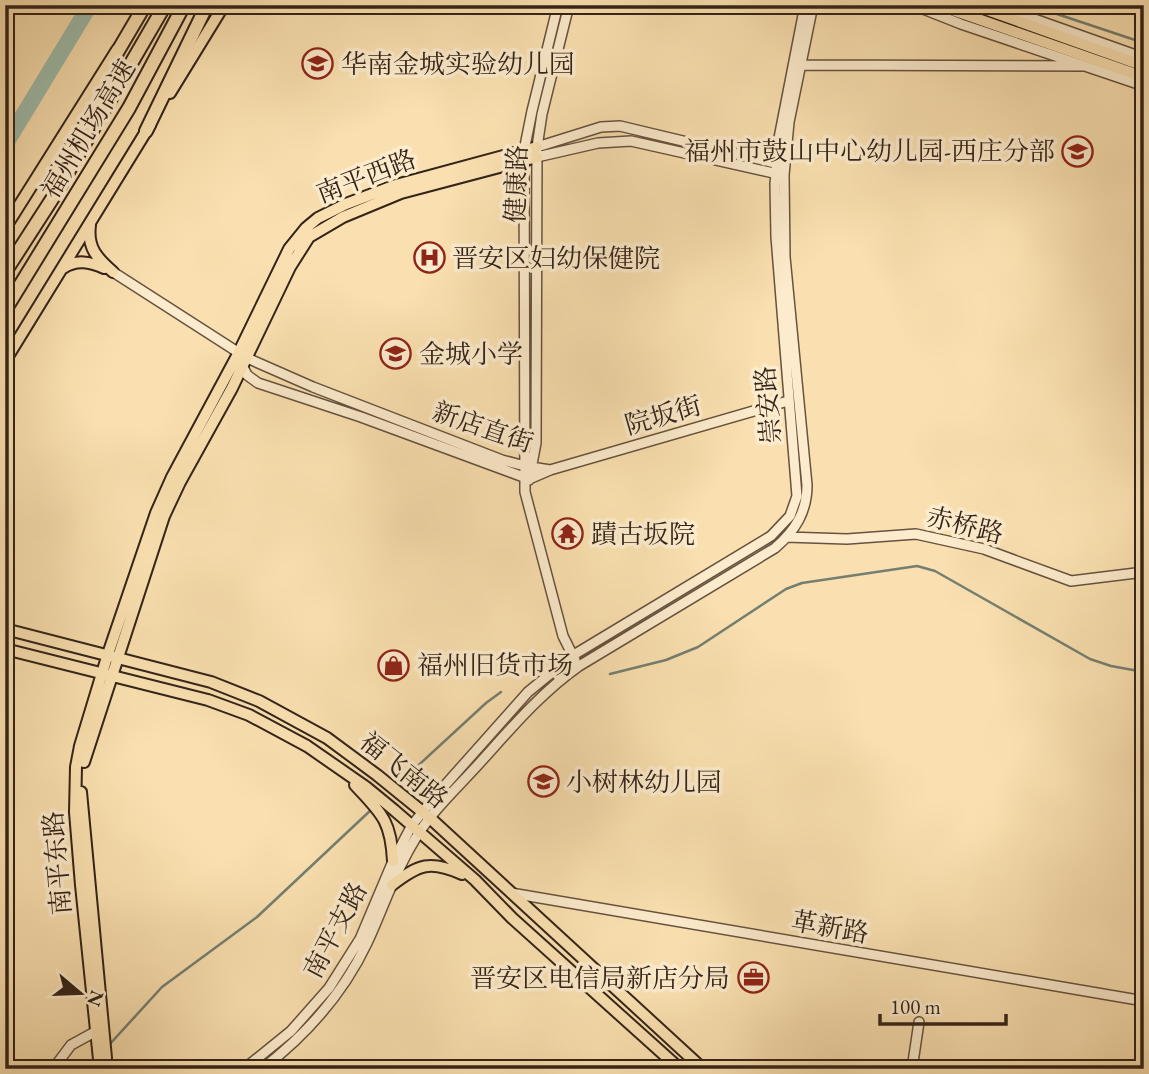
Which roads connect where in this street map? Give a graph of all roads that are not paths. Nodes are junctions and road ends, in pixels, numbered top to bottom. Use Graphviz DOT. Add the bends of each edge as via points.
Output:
graph roads {
  1 [pos="138,5"];
  2 [pos="145,5"];
  3 [pos="165,5"];
  4 [pos="184,5"];
  5 [pos="207,5"];
  6 [pos="224,5"];
  7 [pos="558,5"];
  8 [pos="569,5"];
  9 [pos="805,5"];
  10 [pos="813,5"];
  11 [pos="913,5"];
  12 [pos="939,5"];
  13 [pos="973,5"];
  14 [pos="995,5"];
  15 [pos="115,55"];
  16 [pos="1144,58"];
  17 [pos="1122,64"];
  18 [pos="800,65"];
  19 [pos="1085,66"];
  20 [pos="1144,66"];
  21 [pos="1144,77"];
  22 [pos="1144,86"];
  23 [pos="146,131"];
  24 [pos="537,152"];
  25 [pos="524,156"];
  26 [pos="780,169"];
  27 [pos="7,222"];
  28 [pos="90,223"];
  29 [pos="5,234"];
  30 [pos="63,268"];
  31 [pos="5,272"];
  32 [pos="113,272"];
  33 [pos="5,310"];
  34 [pos="242,360"];
  35 [pos="5,361"];
  36 [pos="788,401"];
  37 [pos="529,467"];
  38 [pos="550,470"];
  39 [pos="527,478"];
  40 [pos="771,536"];
  41 [pos="788,537"];
  42 [pos="1144,572"];
  43 [pos="5,629"];
  44 [pos="5,649"];
  45 [pos="572,656"];
  46 [pos="112,658"];
  47 [pos="579,666"];
  48 [pos="107,675"];
  49 [pos="363,789"];
  50 [pos="426,815"];
  51 [pos="416,828"];
  52 [pos="393,861"];
  53 [pos="475,880"];
  54 [pos="392,885"];
  55 [pos="510,892"];
  56 [pos="1144,1001"];
  57 [pos="919,1023"];
  58 [pos="100,1033"];
  59 [pos="53,1069"];
  60 [pos="100,1069"];
  61 [pos="107,1069"];
  62 [pos="244,1069"];
  63 [pos="262,1069"];
  64 [pos="680,1069"];
  65 [pos="703,1069"];
  66 [pos="912,1069"];
  1 -- 15 [label="main road"];
  2 -- 15 [label="highway"];
  3 -- 31 [label="highway, 福州机场高速"];
  4 -- 33 [label="highway, 福州机场高速" via="129,108"];
  5 -- 23 [label="highway"];
  6 -- 23 [label="main road"];
  7 -- 25 [label="street, 健康路"];
  8 -- 24 [label="street, 健康路"];
  9 -- 26 [label="street, 崇安路"];
  10 -- 18 [label="street, 崇安路"];
  11 -- 19 [label="street"];
  12 -- 17 [label="main road"];
  13 -- 17 [label="main road"];
  14 -- 16 [label="street"];
  15 -- 27 [label="main road"];
  17 -- 20 [label="main road"];
  17 -- 21 [label="main road"];
  18 -- 19 [label="street"];
  18 -- 26 [label="street, 崇安路"];
  19 -- 22 [label="street"];
  23 -- 28 [label="main road"];
  24 -- 25 [label="main road, 南平西路"];
  24 -- 26 [label="street, 南平西路" via="631,141"];
  24 -- 26 [label="street, 南平西路" via="601,127 620,125"];
  24 -- 37 [label="street, 健康路" via="536,443"];
  25 -- 34 [label="main road, 南平西路" via="403,182 311,223 289,249"];
  25 -- 37 [label="street, 健康路"];
  26 -- 36 [label="street, 崇安路" via="776,237"];
  26 -- 41 [label="street, 崇安路" via="807,485 802,515"];
  27 -- 29 [label="main road"];
  28 -- 30 [label="main road"];
  28 -- 32 [label="main road" via="90,247"];
  30 -- 32 [label="main road" via="81,262"];
  30 -- 35 [label="main road"];
  32 -- 34 [label="street, 新店直街"];
  34 -- 37 [label="street, 新店直街"];
  34 -- 39 [label="street, 新店直街" via="258,383"];
  34 -- 46 [label="main road, 南平西路" via="164,492"];
  36 -- 38 [label="street, 院坂街"];
  36 -- 40 [label="street, 崇安路" via="797,496 790,516"];
  37 -- 38 [label="street, 新店直街"];
  37 -- 39 [label="street, 健康路"];
  38 -- 39 [label="street, 新店直街"];
  39 -- 45 [label="street, 健康路" via="525,492"];
  40 -- 41 [label="street, 赤桥路"];
  40 -- 45 [label="street, 崇安路"];
  41 -- 42 [label="street, 赤桥路" via="916,534 984,549 1071,581"];
  41 -- 47 [label="street, 崇安路"];
  43 -- 46 [label="main road, 福飞南路"];
  44 -- 48 [label="main road, 福飞南路"];
  45 -- 47 [label="street, 健康路"];
  45 -- 50 [label="street, 崇安路" via="520,701"];
  46 -- 48 [label="main road, 南平东路"];
  46 -- 50 [label="main road, 福飞南路" via="211,682 259,701 327,738"];
  47 -- 50 [label="street, 崇安路" via="542,697"];
  48 -- 49 [label="main road, 福飞南路" via="188,694 249,715 289,735"];
  48 -- 58 [label="main road, 南平东路" via="80,746 74,787"];
  49 -- 51 [label="main road, 福飞南路"];
  49 -- 52 [label="main road" via="386,821"];
  50 -- 51 [label="street"];
  50 -- 55 [label="main road, 福飞南路"];
  51 -- 52 [label="street, 南平支路"];
  51 -- 53 [label="main road, 福飞南路"];
  51 -- 54 [label="street, 南平支路"];
  52 -- 62 [label="street, 南平支路" via="360,939 329,988 291,1031"];
  53 -- 54 [label="main road" via="448,868 425,865"];
  53 -- 64 [label="main road, 福飞南路"];
  54 -- 63 [label="street, 南平支路" via="362,954 338,992 323,1013"];
  55 -- 56 [label="street, 革新路"];
  55 -- 65 [label="main road, 福飞南路"];
  57 -- 66 [label="street"];
  58 -- 59 [label="street" via="71,1045"];
  58 -- 60 [label="main road, 南平东路"];
  58 -- 61 [label="main road, 南平东路"];
}
